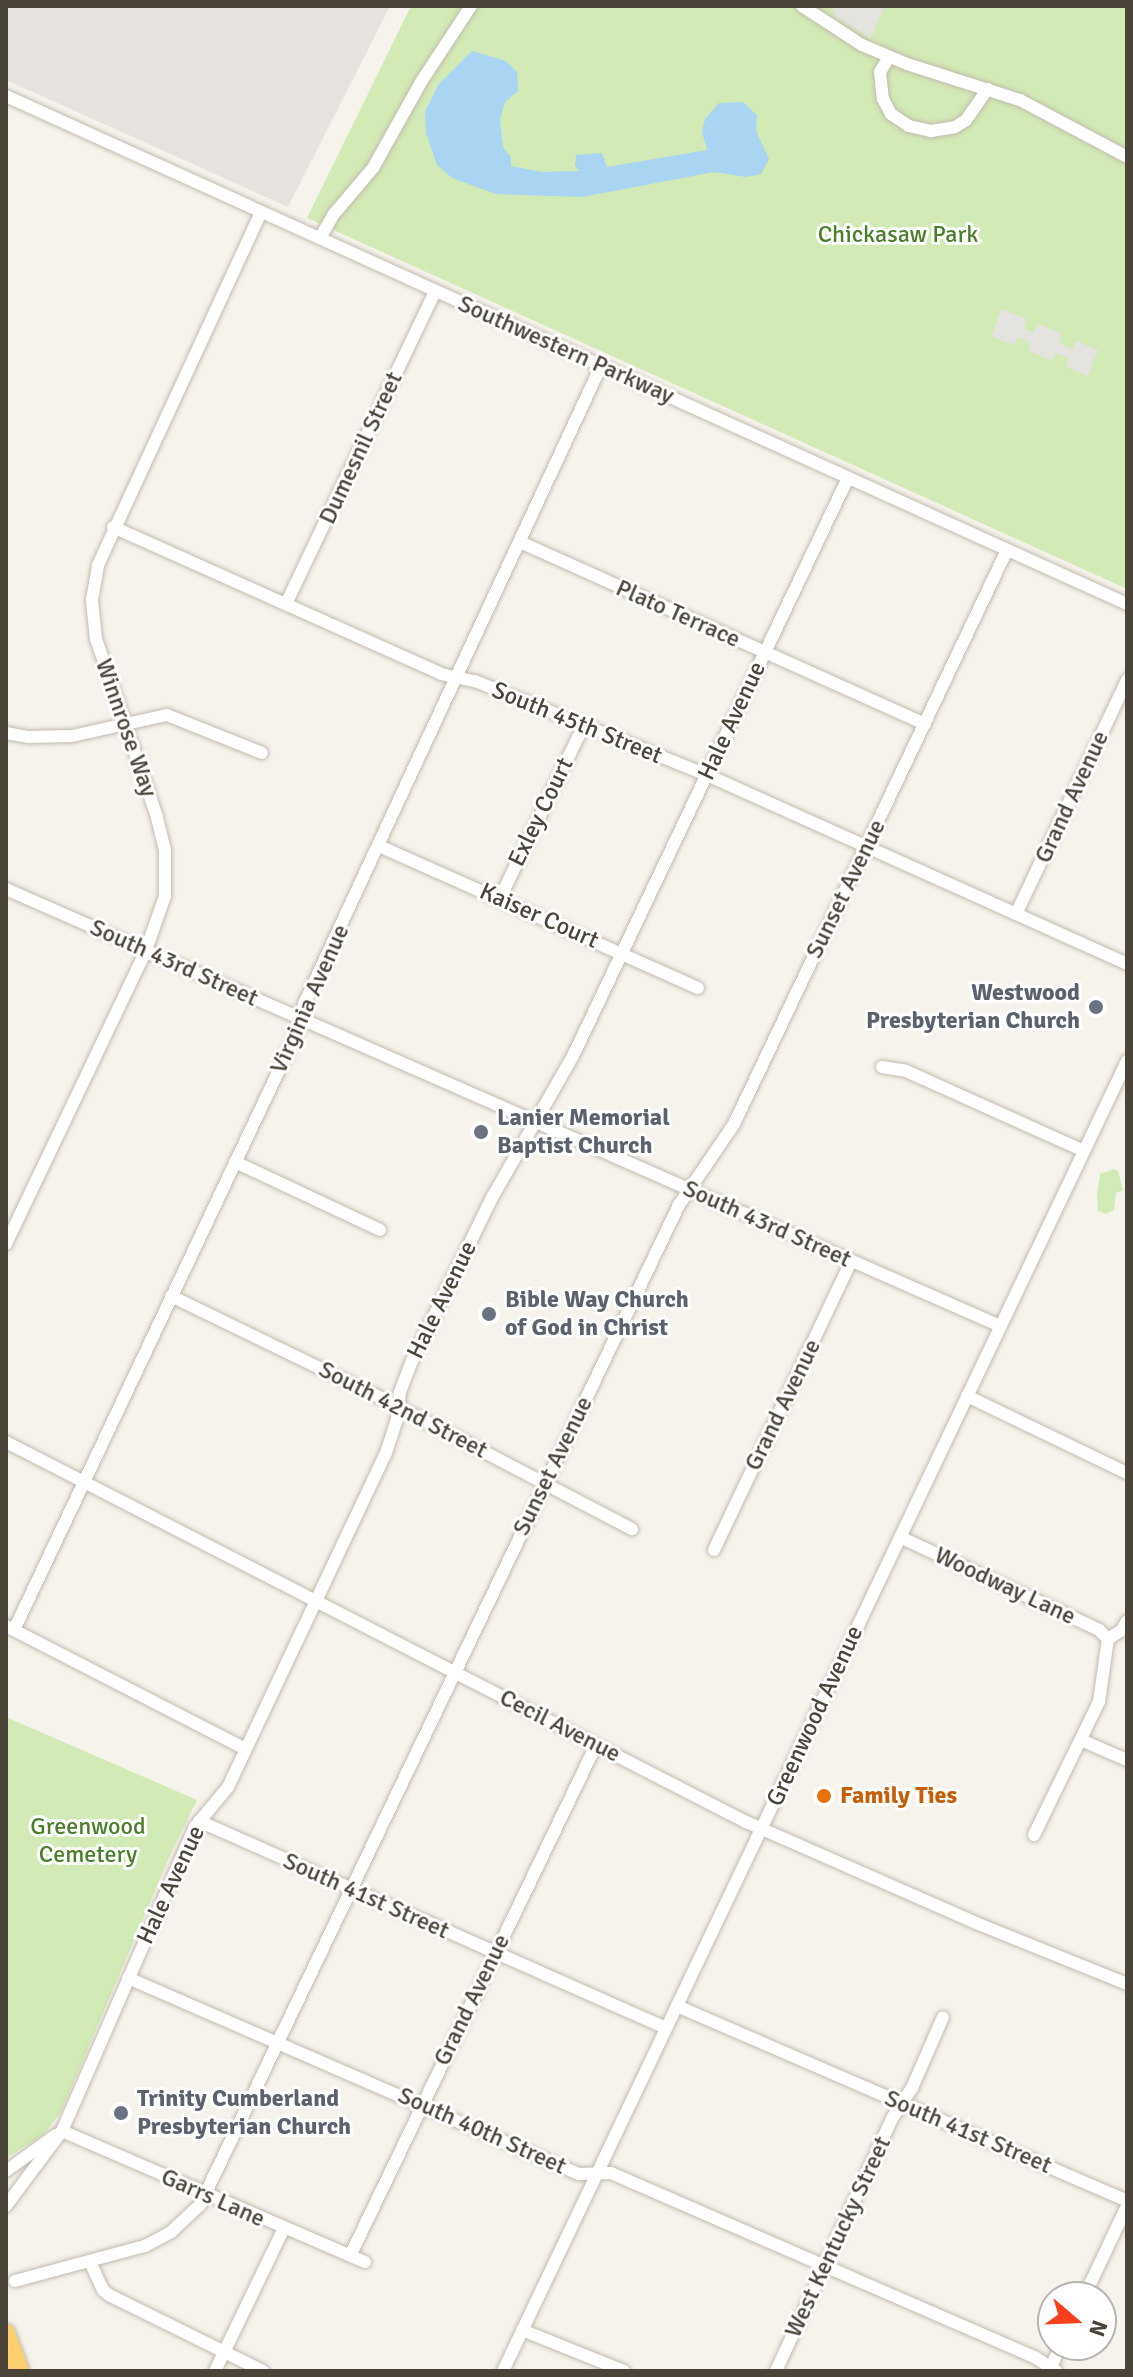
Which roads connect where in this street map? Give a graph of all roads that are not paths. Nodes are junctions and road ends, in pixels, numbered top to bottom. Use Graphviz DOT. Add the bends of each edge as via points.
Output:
graph roads {
  1 [pos="471,6"];
  2 [pos="802,6"];
  3 [pos="889,57"];
  4 [pos="988,89"];
  5 [pos="6,96"];
  6 [pos="1127,157"];
  7 [pos="261,212"];
  8 [pos="320,238"];
  9 [pos="435,291"];
  10 [pos="601,366"];
  11 [pos="848,478"];
  12 [pos="113,527"];
  13 [pos="520,542"];
  14 [pos="1007,550"];
  15 [pos="286,604"];
  16 [pos="1127,604"];
  17 [pos="765,653"];
  18 [pos="456,677"];
  19 [pos="1127,680"];
  20 [pos="925,724"];
  21 [pos="125,725"];
  22 [pos="583,727"];
  23 [pos="6,733"];
  24 [pos="262,753"];
  25 [pos="707,775"];
  26 [pos="379,846"];
  27 [pos="866,847"];
  28 [pos="6,889"];
  29 [pos="500,898"];
  30 [pos="1016,914"];
  31 [pos="146,950"];
  32 [pos="622,952"];
  33 [pos="1127,964"];
  34 [pos="698,988"];
  35 [pos="301,1019"];
  36 [pos="1127,1061"];
  37 [pos="882,1067"];
  38 [pos="536,1122"];
  39 [pos="1084,1151"];
  40 [pos="235,1162"];
  41 [pos="689,1190"];
  42 [pos="380,1230"];
  43 [pos="6,1244"];
  44 [pos="851,1261"];
  45 [pos="171,1296"];
  46 [pos="1000,1326"];
  47 [pos="967,1396"];
  48 [pos="398,1407"];
  49 [pos="6,1442"];
  50 [pos="1127,1473"];
  51 [pos="83,1481"];
  52 [pos="545,1483"];
  53 [pos="632,1529"];
  54 [pos="900,1537"];
  55 [pos="714,1550"];
  56 [pos="315,1600"];
  57 [pos="1127,1621"];
  58 [pos="10,1628"];
  59 [pos="1108,1639"];
  60 [pos="455,1672"];
  61 [pos="1081,1740"];
  62 [pos="596,1745"];
  63 [pos="245,1749"];
  64 [pos="1127,1760"];
  65 [pos="199,1821"];
  66 [pos="761,1829"];
  67 [pos="1034,1835"];
  68 [pos="351,1889"];
  69 [pos="495,1953"];
  70 [pos="128,1978"];
  71 [pos="1127,1984"];
  72 [pos="677,2006"];
  73 [pos="943,2017"];
  74 [pos="666,2028"];
  75 [pos="279,2042"];
  76 [pos="901,2103"];
  77 [pos="422,2105"];
  78 [pos="62,2131"];
  79 [pos="6,2171"];
  80 [pos="597,2174"];
  81 [pos="205,2195"];
  82 [pos="1127,2204"];
  83 [pos="6,2206"];
  84 [pos="284,2228"];
  85 [pos="350,2256"];
  86 [pos="90,2262"];
  87 [pos="365,2262"];
  88 [pos="823,2265"];
  89 [pos="15,2281"];
  90 [pos="1091,2281"];
  91 [pos="522,2330"];
  92 [pos="6,2333"];
  93 [pos="224,2352"];
  94 [pos="1052,2370"];
  95 [pos="20,2371"];
  96 [pos="215,2371"];
  97 [pos="263,2371"];
  98 [pos="503,2371"];
  99 [pos="624,2371"];
  100 [pos="776,2371"];
  1 -- 8 [label="street" via="373,168"];
  2 -- 3 [label="street"];
  3 -- 4 [label="street"];
  3 -- 4 [label="street" via="880,72 883,99 891,114 909,126 931,131 955,127"];
  4 -- 6 [label="street" via="1020,100"];
  5 -- 7 [label="street, Southwestern Parkway"];
  7 -- 8 [label="street, Southwestern Parkway"];
  7 -- 12 [label="street, Winnrose Way"];
  8 -- 9 [label="street, Southwestern Parkway"];
  9 -- 10 [label="street, Southwestern Parkway"];
  9 -- 15 [label="street, Dumesnil Street"];
  10 -- 11 [label="street, Southwestern Parkway"];
  10 -- 13 [label="street, Virginia Avenue"];
  11 -- 14 [label="street, Southwestern Parkway"];
  11 -- 17 [label="street, Hale Avenue"];
  12 -- 15 [label="street, South 45th Street"];
  12 -- 21 [label="street, Winnrose Way" via="98,565 93,615"];
  13 -- 17 [label="street, Plato Terrace"];
  13 -- 18 [label="street, Virginia Avenue"];
  14 -- 16 [label="street, Southwestern Parkway"];
  14 -- 20 [label="street, Sunset Avenue"];
  15 -- 18 [label="street, South 45th Street"];
  17 -- 20 [label="street, Plato Terrace"];
  17 -- 25 [label="street, Hale Avenue"];
  18 -- 22 [label="street, South 45th Street"];
  18 -- 26 [label="street, Virginia Avenue"];
  19 -- 30 [label="street, Grand Avenue"];
  20 -- 27 [label="street, Sunset Avenue"];
  21 -- 23 [label="street" via="72,736"];
  21 -- 24 [label="street" via="159,715 179,717"];
  21 -- 31 [label="street, Winnrose Way" via="157,817 167,871 158,922"];
  22 -- 25 [label="street, South 45th Street"];
  22 -- 29 [label="street, Exley Court"];
  25 -- 27 [label="street, South 45th Street"];
  25 -- 32 [label="street, Hale Avenue"];
  26 -- 29 [label="street, Kaiser Court"];
  26 -- 35 [label="street, Virginia Avenue"];
  27 -- 30 [label="street, South 45th Street"];
  27 -- 41 [label="street, Sunset Avenue" via="734,1124"];
  28 -- 31 [label="street, South 43rd Street"];
  29 -- 32 [label="street, Kaiser Court"];
  30 -- 33 [label="street, South 45th Street"];
  31 -- 35 [label="street, South 43rd Street"];
  31 -- 43 [label="street, Winnrose Way"];
  32 -- 34 [label="street, Kaiser Court"];
  32 -- 38 [label="street, Hale Avenue"];
  35 -- 38 [label="street, South 43rd Street"];
  35 -- 40 [label="street, Virginia Avenue"];
  36 -- 39 [label="street, Greenwood Avenue"];
  37 -- 39 [label="street" via="906,1071"];
  38 -- 41 [label="street, South 43rd Street"];
  38 -- 48 [label="street, Hale Avenue" via="418,1348"];
  39 -- 46 [label="street, Greenwood Avenue"];
  40 -- 42 [label="street"];
  40 -- 45 [label="street, Virginia Avenue"];
  41 -- 44 [label="street, South 43rd Street"];
  41 -- 52 [label="street, Sunset Avenue"];
  44 -- 46 [label="street, South 43rd Street"];
  44 -- 55 [label="street, Grand Avenue"];
  45 -- 48 [label="street, South 42nd Street"];
  45 -- 51 [label="street, Virginia Avenue"];
  46 -- 47 [label="street, Greenwood Avenue"];
  47 -- 50 [label="street"];
  47 -- 54 [label="street, Greenwood Avenue"];
  48 -- 52 [label="street, South 42nd Street"];
  48 -- 56 [label="street, Hale Avenue" via="386,1453"];
  49 -- 51 [label="street, Cecil Avenue"];
  51 -- 56 [label="street, Cecil Avenue"];
  51 -- 58 [label="street, Virginia Avenue"];
  52 -- 53 [label="street, South 42nd Street"];
  52 -- 60 [label="street, Sunset Avenue"];
  54 -- 59 [label="street, Woodway Lane" via="1099,1630"];
  54 -- 66 [label="street, Greenwood Avenue"];
  56 -- 60 [label="street, Cecil Avenue"];
  56 -- 63 [label="street, Hale Avenue"];
  57 -- 59 [label="street"];
  58 -- 63 [label="street"];
  59 -- 61 [label="street" via="1101,1695"];
  60 -- 62 [label="street, Cecil Avenue"];
  60 -- 68 [label="street, Sunset Avenue"];
  61 -- 64 [label="street"];
  61 -- 67 [label="street"];
  62 -- 66 [label="street, Cecil Avenue"];
  62 -- 69 [label="street, Grand Avenue"];
  63 -- 65 [label="street, Hale Avenue" via="228,1787"];
  65 -- 68 [label="street, South 41st Street"];
  65 -- 70 [label="street, Hale Avenue"];
  66 -- 71 [label="street, Cecil Avenue"];
  66 -- 72 [label="street, Greenwood Avenue"];
  68 -- 69 [label="street, South 41st Street"];
  68 -- 75 [label="street, Sunset Avenue"];
  69 -- 74 [label="street, South 41st Street"];
  69 -- 77 [label="street, Grand Avenue"];
  70 -- 75 [label="street, South 40th Street"];
  70 -- 78 [label="street, Hale Avenue"];
  72 -- 74 [label="street, Greenwood Avenue"];
  72 -- 76 [label="street, South 41st Street"];
  73 -- 76 [label="street, West Kentucky Street"];
  74 -- 80 [label="street, Greenwood Avenue"];
  75 -- 77 [label="street, South 40th Street"];
  75 -- 81 [label="street, Sunset Avenue"];
  76 -- 82 [label="street, South 41st Street"];
  76 -- 88 [label="street, West Kentucky Street"];
  77 -- 80 [label="street, South 40th Street" via="579,2174"];
  77 -- 85 [label="street, Grand Avenue"];
  78 -- 79 [label="street"];
  78 -- 81 [label="street, Garrs Lane"];
  78 -- 83 [label="street"];
  80 -- 88 [label="street, South 40th Street" via="611,2173"];
  80 -- 91 [label="street, Greenwood Avenue"];
  81 -- 84 [label="street, Garrs Lane"];
  81 -- 86 [label="street, Sunset Avenue" via="183,2223 157,2241"];
  82 -- 90 [label="street"];
  84 -- 85 [label="street, Garrs Lane"];
  84 -- 93 [label="street"];
  85 -- 87 [label="street, Garrs Lane"];
  86 -- 89 [label="street, Sunset Avenue"];
  86 -- 93 [label="street" via="109,2295"];
  88 -- 94 [label="street, South 40th Street" via="1036,2358"];
  88 -- 100 [label="street, West Kentucky Street"];
  91 -- 98 [label="street, Greenwood Avenue"];
  91 -- 99 [label="street"];
  92 -- 95 [label="highway"];
  93 -- 96 [label="street"];
  93 -- 97 [label="street"];
}
